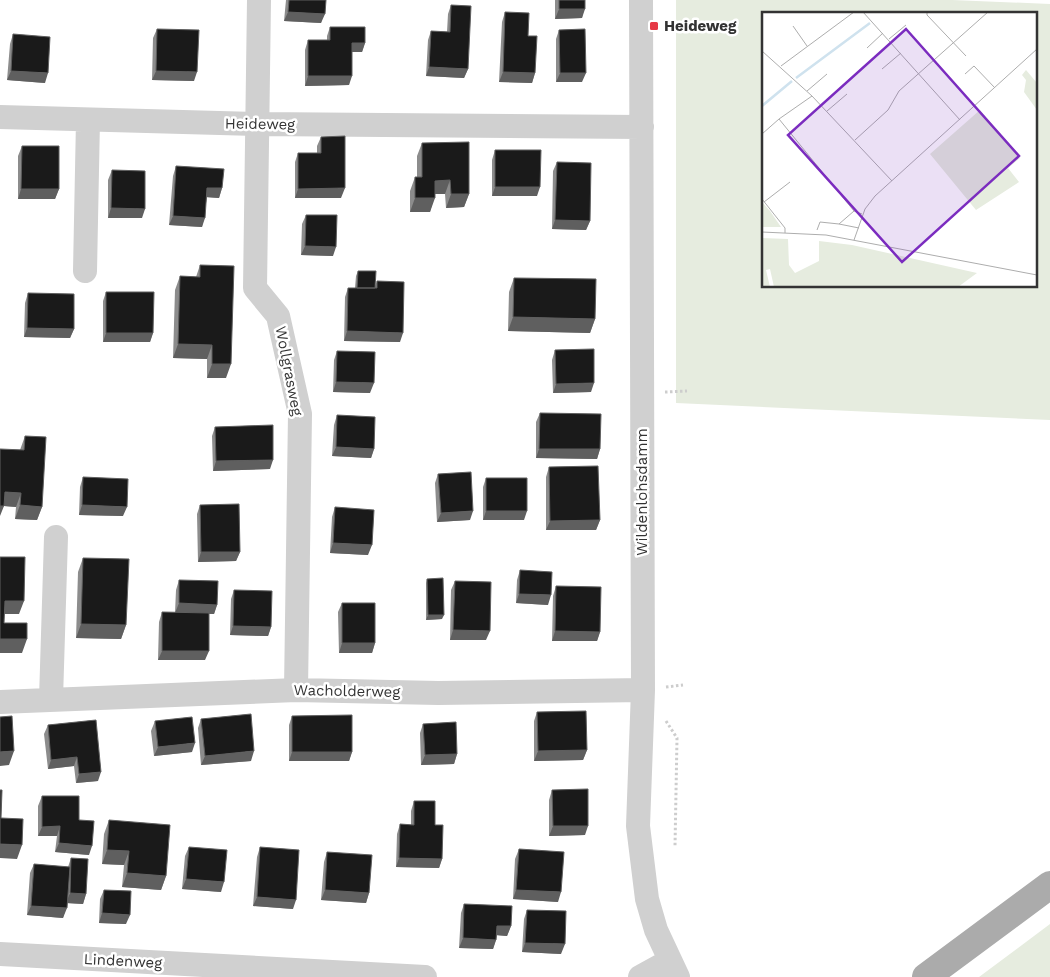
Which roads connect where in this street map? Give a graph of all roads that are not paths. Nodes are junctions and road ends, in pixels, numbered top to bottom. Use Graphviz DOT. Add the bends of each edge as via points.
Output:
graph roads {
  1 [pos="259,0"];
  2 [pos="641,0"];
  3 [pos="0,117"];
  4 [pos="88,120"];
  5 [pos="258,124"];
  6 [pos="642,126"];
  7 [pos="85,271"];
  8 [pos="56,537"];
  9 [pos="296,690"];
  10 [pos="51,699"];
  11 [pos="0,702"];
  12 [pos="642,702"];
  13 [pos="1050,885"];
  14 [pos="0,954"];
  15 [pos="673,969"];
  16 [pos="425,977"];
  17 [pos="640,977"];
  18 [pos="926,977"];
  1 -- 5 [label="street, Wollgrasweg"];
  2 -- 6 [label="street, Wildenlohsdamm"];
  3 -- 4 [label="street, Heideweg"];
  4 -- 5 [label="street, Heideweg"];
  4 -- 7 [label="street"];
  5 -- 6 [label="street, Heideweg"];
  5 -- 9 [label="street, Wollgrasweg" via="255,288 278,316 300,414"];
  6 -- 12 [label="street, Wildenlohsdamm"];
  8 -- 10 [label="street"];
  9 -- 10 [label="street, Wacholderweg"];
  9 -- 12 [label="street, Wacholderweg"];
  10 -- 11 [label="street, Wacholderweg"];
  12 -- 15 [label="street, Wildenlohsdamm" via="638,826 641,862 647,899"];
  13 -- 18 [label="main road"];
  14 -- 16 [label="street, Lindenweg"];
  15 -- 17 [label="street"];
}
